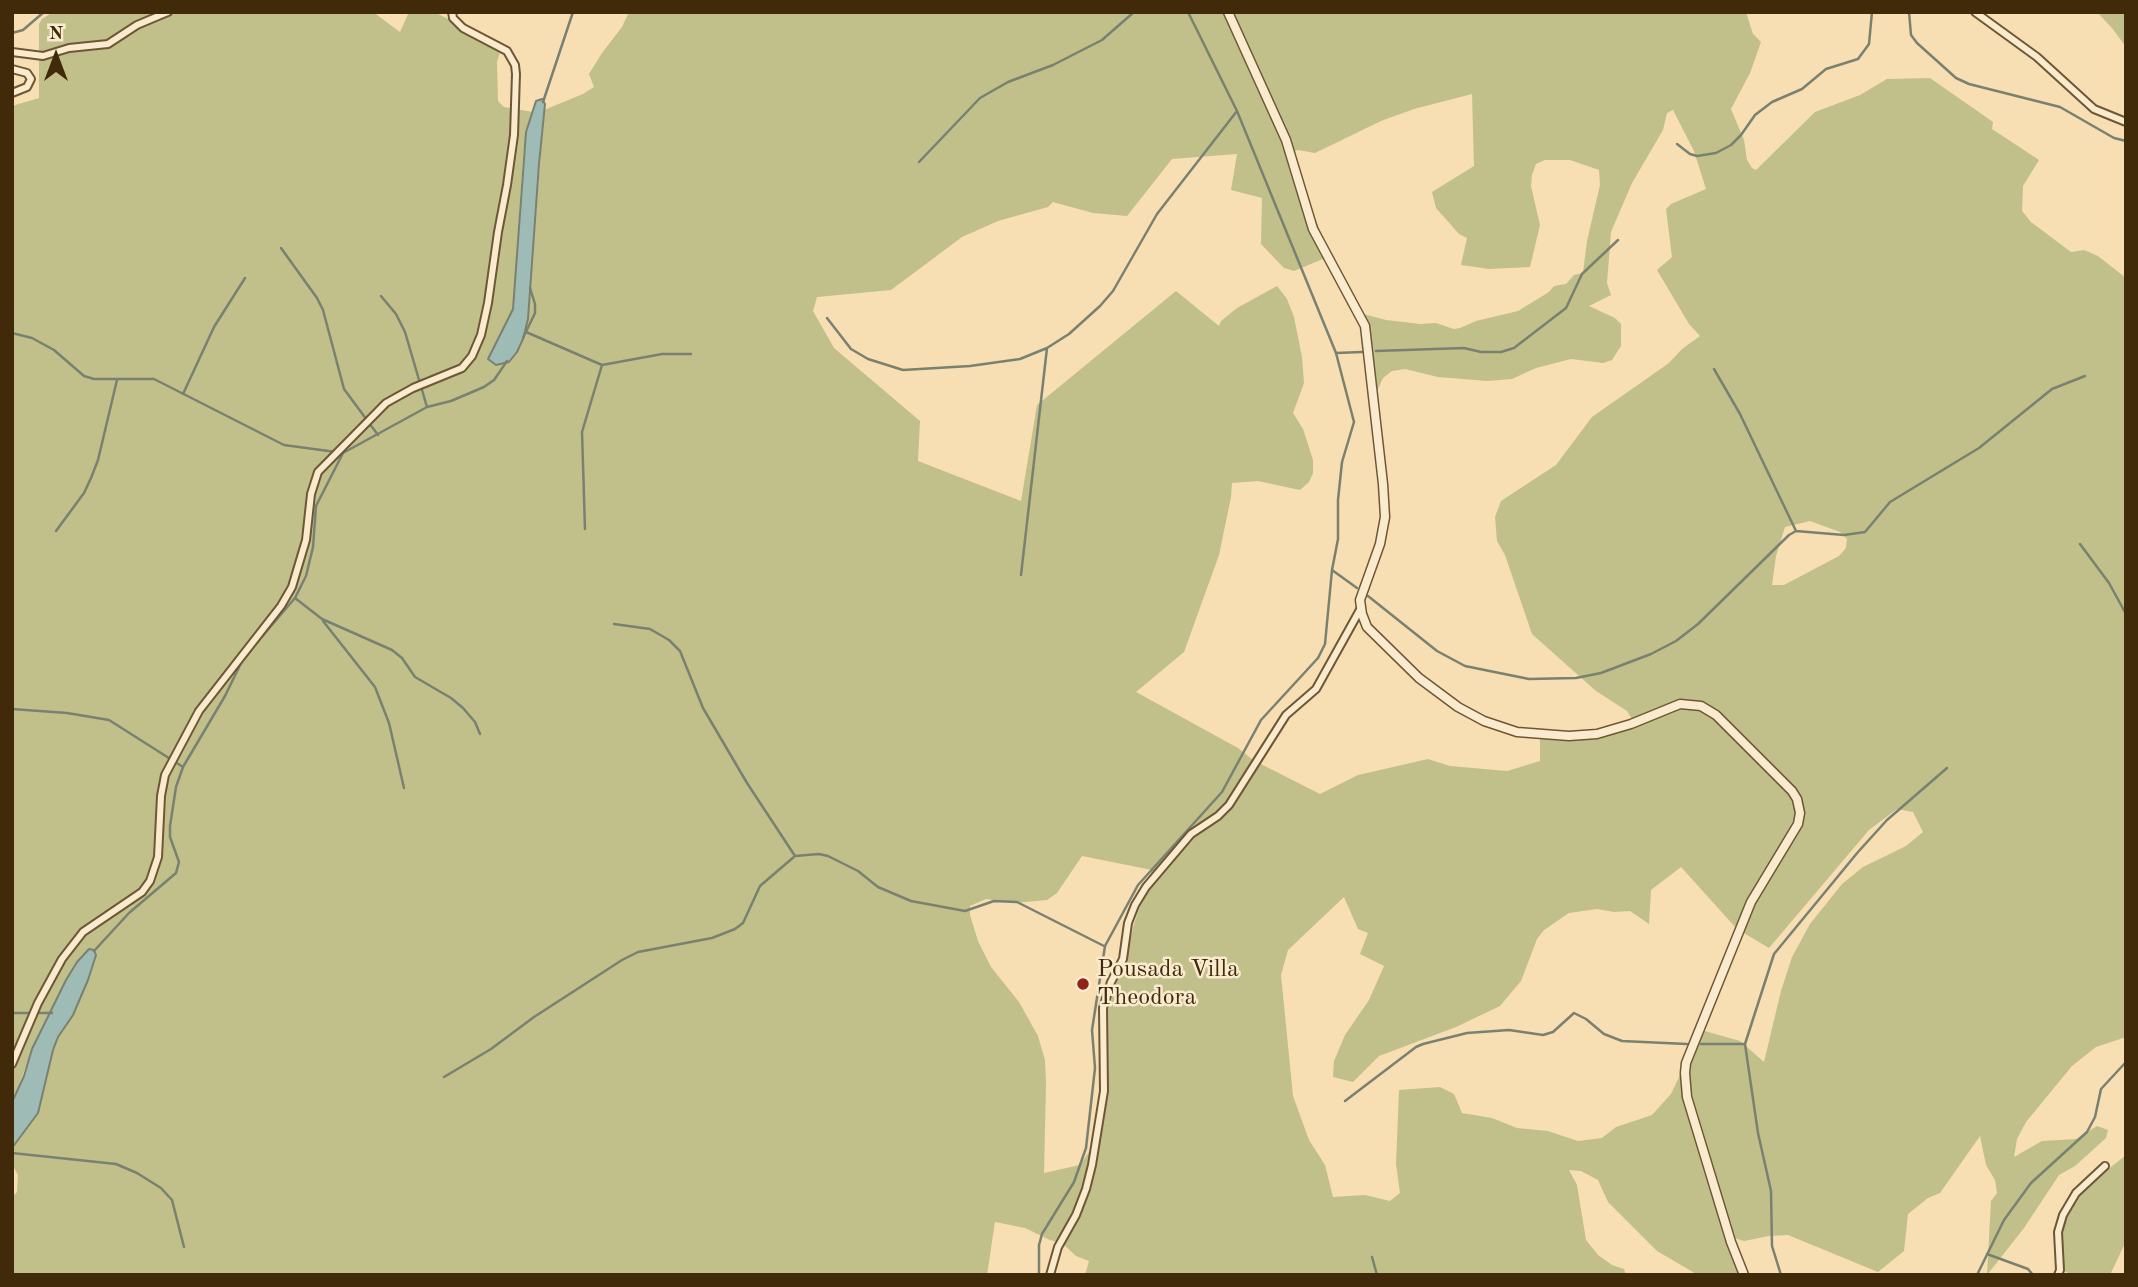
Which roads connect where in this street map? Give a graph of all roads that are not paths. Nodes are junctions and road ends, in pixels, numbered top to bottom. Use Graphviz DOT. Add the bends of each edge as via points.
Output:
graph roads {
  1 [pos="168,12"];
  2 [pos="452,12"];
  3 [pos="1228,12"];
  4 [pos="1975,12"];
  5 [pos="12,52"];
  6 [pos="12,69"];
  7 [pos="12,93"];
  8 [pos="2126,122"];
  9 [pos="1361,608"];
  10 [pos="12,1064"];
  11 [pos="2105,1166"];
  12 [pos="1050,1275"];
  13 [pos="1744,1275"];
  14 [pos="2058,1275"];
  1 -- 5 [label="street" via="97,47 43,55"];
  2 -- 10 [label="street" via="463,28 507,51 516,74 514,135 481,335 462,368 386,403 318,472 292,587 199,711 165,775 158,857 150,881 142,892 83,932 62,959"];
  3 -- 9 [label="street" via="1286,140 1313,229 1365,326 1385,517"];
  4 -- 8 [label="street" via="2037,57 2094,109"];
  6 -- 7 [label="street" via="32,79 27,87"];
  9 -- 12 [label="street" via="1316,689 1286,715 1229,805 1185,840 1135,905 1123,959 1103,1008 1104,1091 1092,1166"];
  9 -- 13 [label="street" via="1373,634 1419,678 1458,708 1484,721 1517,732 1582,736 1631,724 1680,704 1700,706 1716,715 1797,799 1798,824 1751,902 1686,1063 1687,1097"];
  11 -- 14 [label="street" via="2076,1193 2063,1215 2058,1231"];
}
